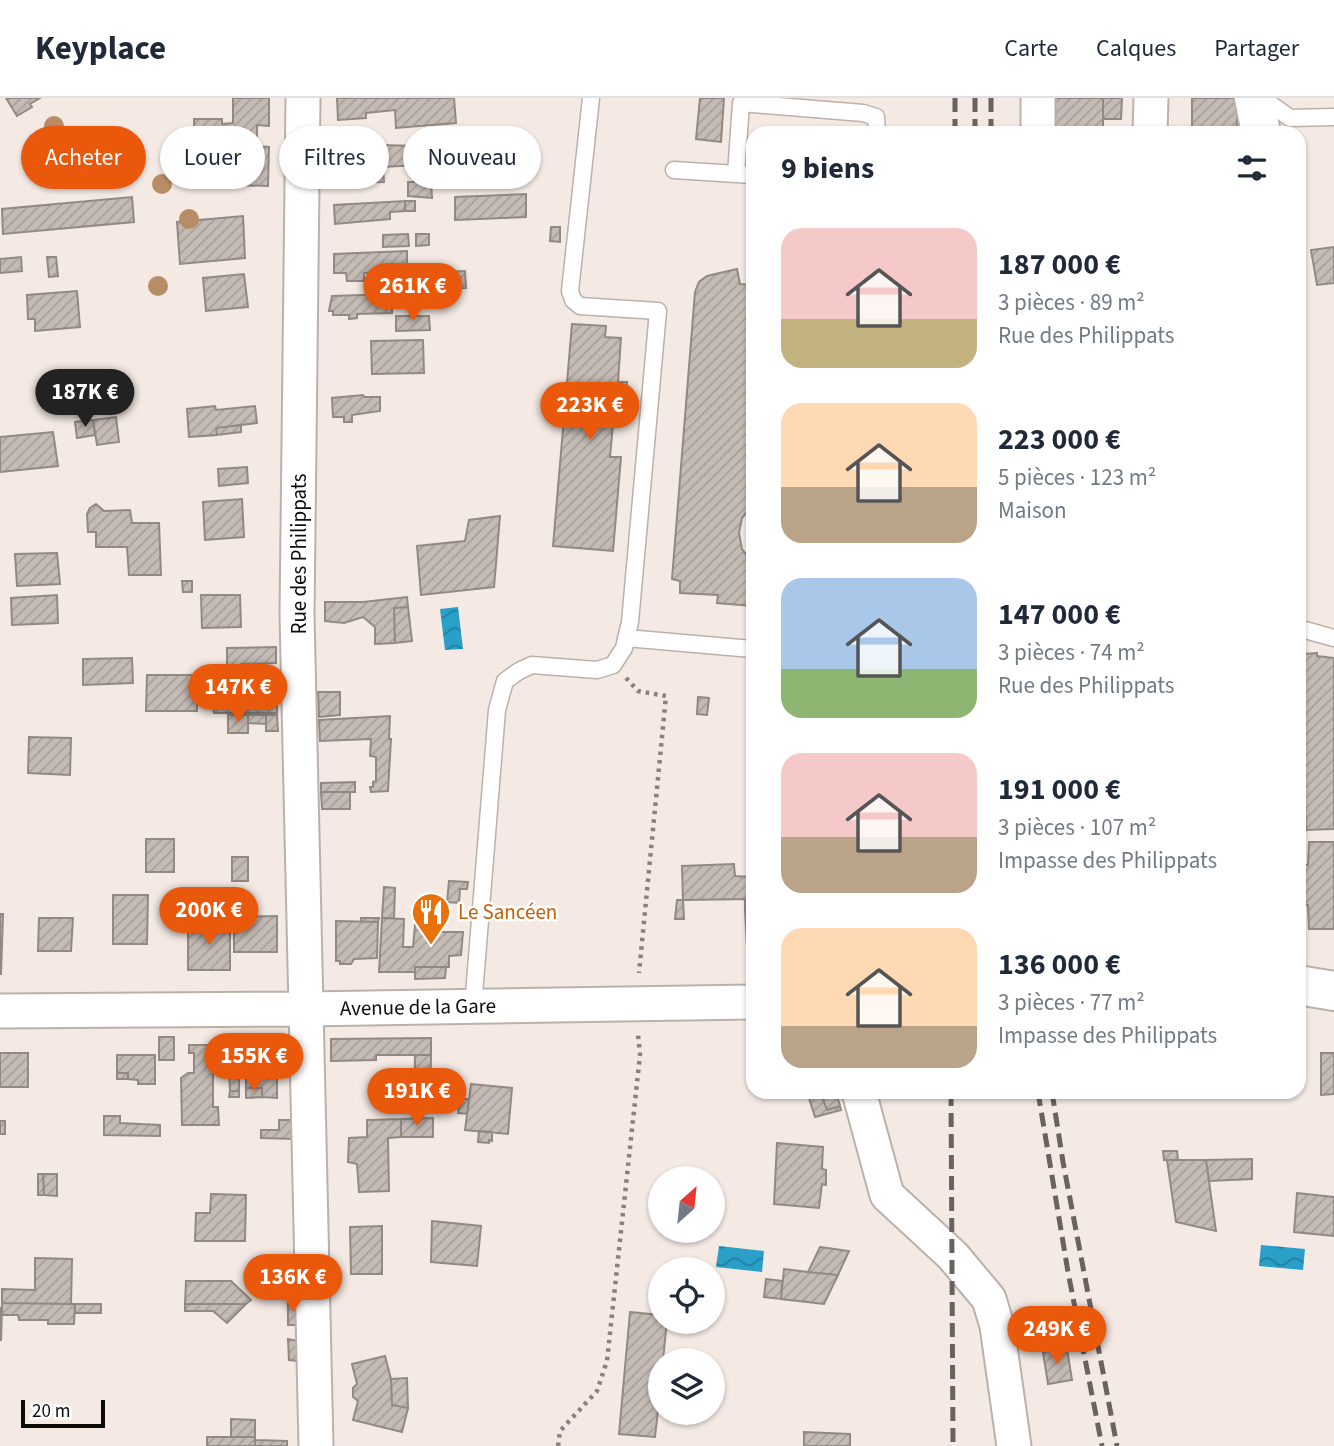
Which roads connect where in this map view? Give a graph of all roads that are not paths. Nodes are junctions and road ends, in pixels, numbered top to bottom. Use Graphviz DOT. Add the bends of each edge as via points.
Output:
graph roads {
  1 [pos="303,98"];
  2 [pos="591,98"];
  3 [pos="1038,98"];
  4 [pos="1151,98"];
  5 [pos="1253,98"];
  6 [pos="1262,98"];
  7 [pos="1334,117"];
  8 [pos="877,126"];
  9 [pos="1038,126"];
  10 [pos="1150,126"];
  11 [pos="1247,126"];
  12 [pos="1259,126"];
  13 [pos="674,170"];
  14 [pos="744,175"];
  15 [pos="1306,630"];
  16 [pos="626,638"];
  17 [pos="1334,638"];
  18 [pos="746,648"];
  19 [pos="1306,986"];
  20 [pos="1334,991"];
  21 [pos="746,1002"];
  22 [pos="473,1007"];
  23 [pos="306,1009"];
  24 [pos="0,1011"];
  25 [pos="861,1099"];
  26 [pos="316,1446"];
  27 [pos="1014,1446"];
  1 -- 23 [label="street, Rue des Philippats" via="298,615"];
  2 -- 16 [label="lane" via="570,291 580,306 657,311"];
  3 -- 9 [label="street"];
  4 -- 10 [label="street"];
  5 -- 11 [label="street"];
  5 -- 12 [label="street"];
  6 -- 7 [label="lane" via="1290,118"];
  8 -- 14 [label="lane" via="876,117 863,113 741,103"];
  13 -- 14 [label="lane"];
  15 -- 17 [label="lane"];
  16 -- 18 [label="lane"];
  16 -- 22 [label="lane" via="613,665 597,670 532,665 505,681 497,710"];
  19 -- 20 [label="street"];
  21 -- 22 [label="street, Avenue de la Gare"];
  22 -- 23 [label="street, Avenue de la Gare"];
  23 -- 24 [label="street, Avenue de la Gare"];
  23 -- 26 [label="street, Rue des Philippats"];
  25 -- 27 [label="street" via="887,1195 953,1256 989,1299 998,1326"];
}
